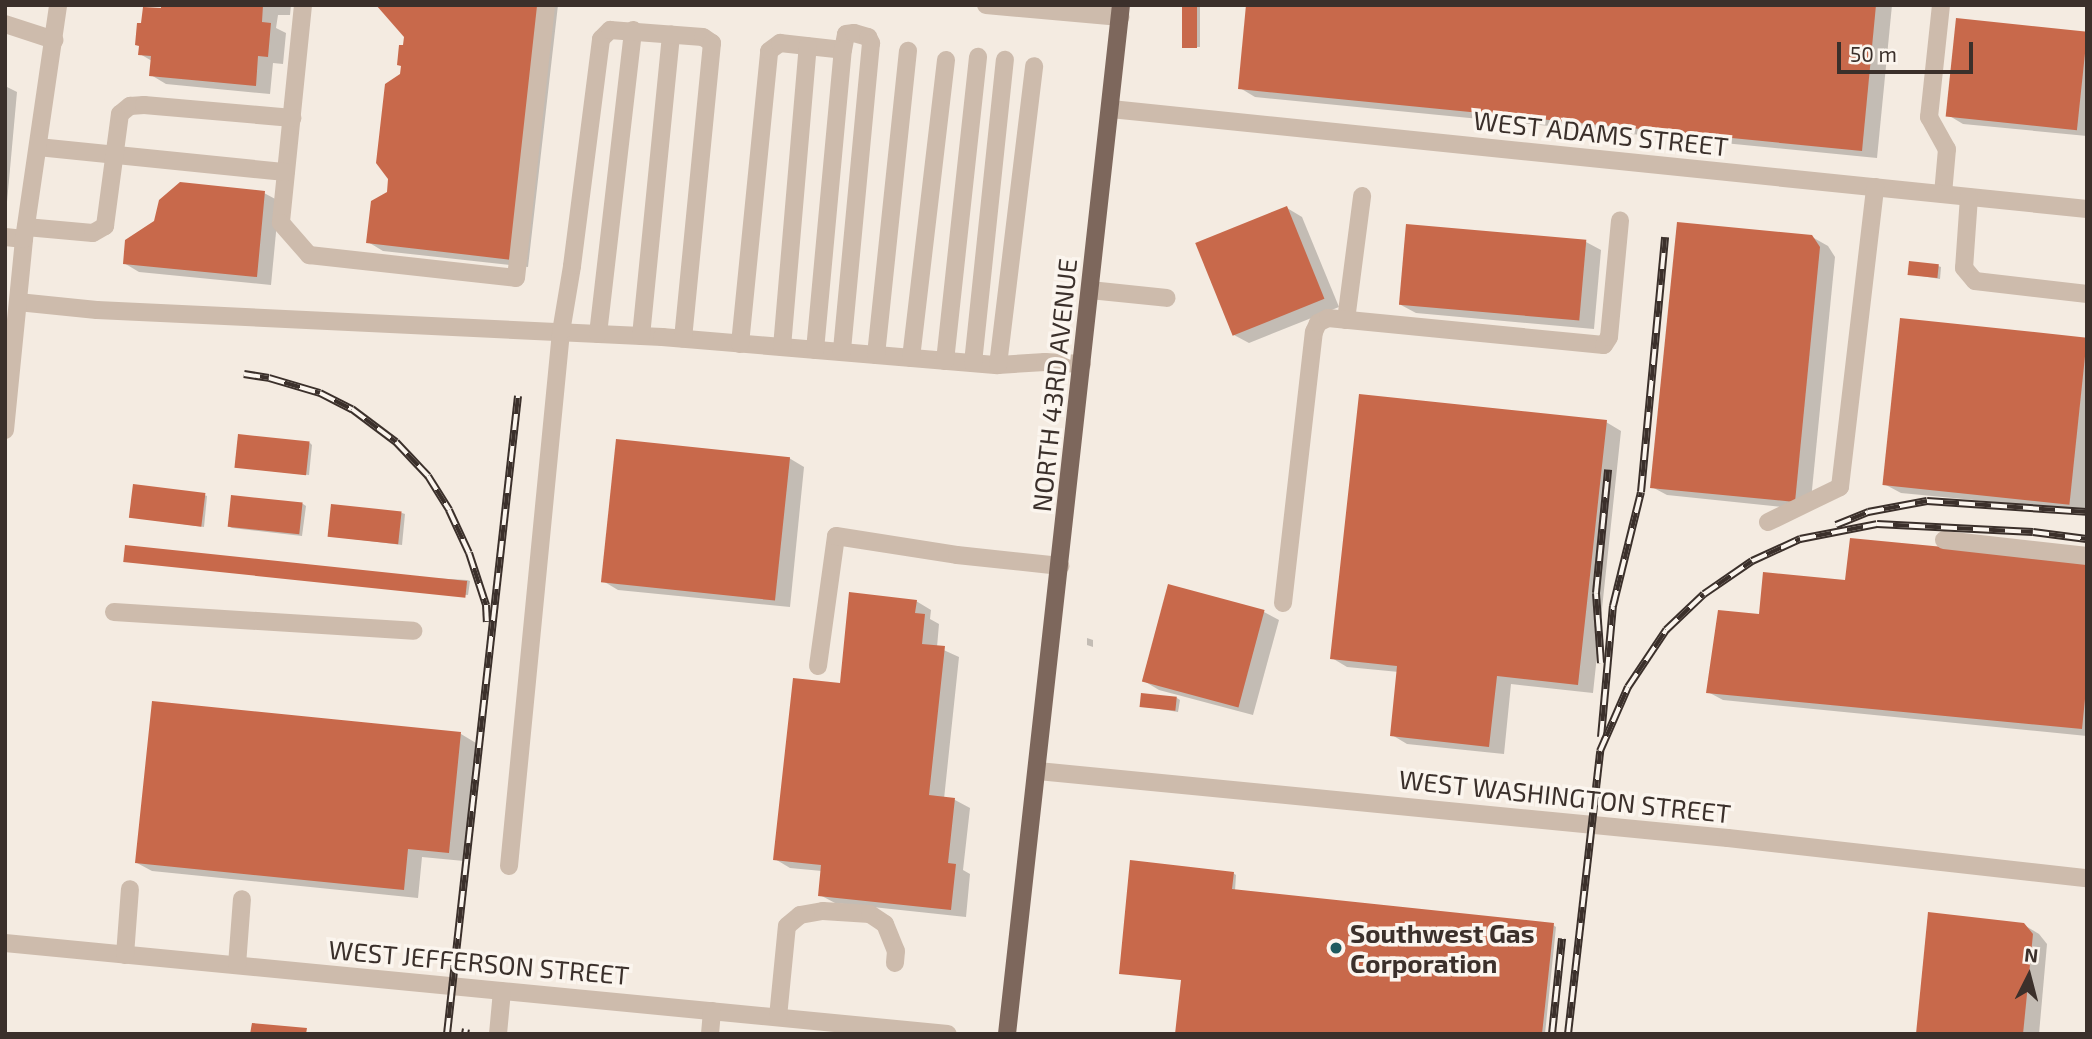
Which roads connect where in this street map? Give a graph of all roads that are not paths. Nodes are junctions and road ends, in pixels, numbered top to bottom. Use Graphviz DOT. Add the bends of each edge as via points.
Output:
graph roads {
  1 [pos="58,5"];
  2 [pos="303,5"];
  3 [pos="546,5"];
  4 [pos="986,5"];
  5 [pos="1941,5"];
  6 [pos="1071,9"];
  7 [pos="1120,11"];
  8 [pos="5,24"];
  9 [pos="633,30"];
  10 [pos="671,34"];
  11 [pos="54,40"];
  12 [pos="808,46"];
  13 [pos="843,50"];
  14 [pos="908,51"];
  15 [pos="978,57"];
  16 [pos="946,60"];
  17 [pos="1005,60"];
  18 [pos="1034,66"];
  19 [pos="1111,109"];
  20 [pos="292,118"];
  21 [pos="38,147"];
  22 [pos="114,155"];
  23 [pos="286,172"];
  24 [pos="1875,187"];
  25 [pos="1942,194"];
  26 [pos="1362,196"];
  27 [pos="1969,197"];
  28 [pos="2087,209"];
  29 [pos="1620,221"];
  30 [pos="25,233"];
  31 [pos="5,237"];
  32 [pos="1090,290"];
  33 [pos="2087,294"];
  34 [pos="1167,298"];
  35 [pos="18,302"];
  36 [pos="1346,320"];
  37 [pos="561,332"];
  38 [pos="598,334"];
  39 [pos="641,336"];
  40 [pos="683,339"];
  41 [pos="740,344"];
  42 [pos="782,347"];
  43 [pos="815,350"];
  44 [pos="842,352"];
  45 [pos="876,355"];
  46 [pos="911,358"];
  47 [pos="945,361"];
  48 [pos="973,363"];
  49 [pos="1083,364"];
  50 [pos="998,365"];
  51 [pos="9,369"];
  52 [pos="5,430"];
  53 [pos="1768,522"];
  54 [pos="1944,540"];
  55 [pos="2087,556"];
  56 [pos="1060,566"];
  57 [pos="1283,603"];
  58 [pos="114,612"];
  59 [pos="413,631"];
  60 [pos="818,666"];
  61 [pos="1038,771"];
  62 [pos="509,866"];
  63 [pos="2087,878"];
  64 [pos="130,889"];
  65 [pos="242,899"];
  66 [pos="5,943"];
  67 [pos="125,955"];
  68 [pos="895,963"];
  69 [pos="237,965"];
  70 [pos="502,991"];
  71 [pos="712,1011"];
  72 [pos="778,1017"];
  73 [pos="498,1034"];
  74 [pos="710,1034"];
  75 [pos="948,1034"];
  76 [pos="1007,1034"];
  1 -- 11 [label="street"];
  2 -- 20 [label="street"];
  3 -- 23 [label="street" via="516,278 309,255 281,223"];
  4 -- 6 [label="street"];
  5 -- 25 [label="street" via="1929,117 1947,149"];
  6 -- 7 [label="street"];
  7 -- 19 [label="main road, NORTH 43RD AVENUE"];
  8 -- 11 [label="street"];
  9 -- 10 [label="street"];
  9 -- 37 [label="street" via="610,30 601,38"];
  9 -- 38 [label="street"];
  10 -- 39 [label="street"];
  10 -- 40 [label="street" via="708,38 712,48"];
  11 -- 21 [label="street"];
  12 -- 13 [label="street"];
  12 -- 41 [label="street" via="780,43 769,51"];
  12 -- 42 [label="street"];
  13 -- 43 [label="street"];
  13 -- 44 [label="street" via="846,34 861,34 871,40"];
  14 -- 45 [label="street"];
  15 -- 47 [label="street"];
  16 -- 46 [label="street"];
  17 -- 48 [label="street"];
  18 -- 50 [label="street"];
  19 -- 24 [label="street, WEST ADAMS STREET"];
  19 -- 32 [label="main road, NORTH 43RD AVENUE"];
  20 -- 22 [label="street" via="130,106 120,114"];
  20 -- 23 [label="street"];
  21 -- 22 [label="street"];
  21 -- 30 [label="street"];
  22 -- 23 [label="street"];
  22 -- 30 [label="street" via="105,226 93,233"];
  24 -- 25 [label="street, WEST ADAMS STREET"];
  24 -- 53 [label="street" via="1840,487"];
  25 -- 27 [label="street, WEST ADAMS STREET"];
  26 -- 36 [label="street"];
  27 -- 28 [label="street, WEST ADAMS STREET"];
  27 -- 33 [label="street" via="1964,268 1975,281"];
  29 -- 36 [label="street" via="1609,337 1604,345"];
  30 -- 31 [label="street"];
  30 -- 35 [label="street"];
  32 -- 34 [label="street"];
  32 -- 49 [label="main road, NORTH 43RD AVENUE"];
  35 -- 37 [label="street" via="97,310"];
  35 -- 51 [label="street"];
  36 -- 57 [label="street" via="1328,318 1318,323 1314,332"];
  37 -- 38 [label="street"];
  37 -- 62 [label="street"];
  38 -- 39 [label="street"];
  39 -- 40 [label="street"];
  40 -- 41 [label="street"];
  41 -- 42 [label="street"];
  42 -- 43 [label="street"];
  43 -- 44 [label="street"];
  44 -- 45 [label="street"];
  45 -- 46 [label="street"];
  46 -- 47 [label="street"];
  47 -- 48 [label="street"];
  48 -- 50 [label="street"];
  49 -- 50 [label="street"];
  49 -- 56 [label="main road, NORTH 43RD AVENUE"];
  51 -- 52 [label="street"];
  54 -- 55 [label="street"];
  56 -- 60 [label="street" via="836,536"];
  56 -- 61 [label="main road, NORTH 43RD AVENUE"];
  58 -- 59 [label="street"];
  61 -- 63 [label="street, WEST WASHINGTON STREET"];
  61 -- 76 [label="main road, NORTH 43RD AVENUE"];
  64 -- 67 [label="street"];
  65 -- 69 [label="street"];
  66 -- 67 [label="street, WEST JEFFERSON STREET"];
  67 -- 69 [label="street, WEST JEFFERSON STREET"];
  68 -- 72 [label="street" via="896,951 885,924 870,914 823,911 800,915 787,926"];
  69 -- 70 [label="street, WEST JEFFERSON STREET"];
  70 -- 71 [label="street, WEST JEFFERSON STREET"];
  70 -- 73 [label="street"];
  71 -- 72 [label="street, WEST JEFFERSON STREET"];
  71 -- 74 [label="street"];
  72 -- 75 [label="street, WEST JEFFERSON STREET"];
}
